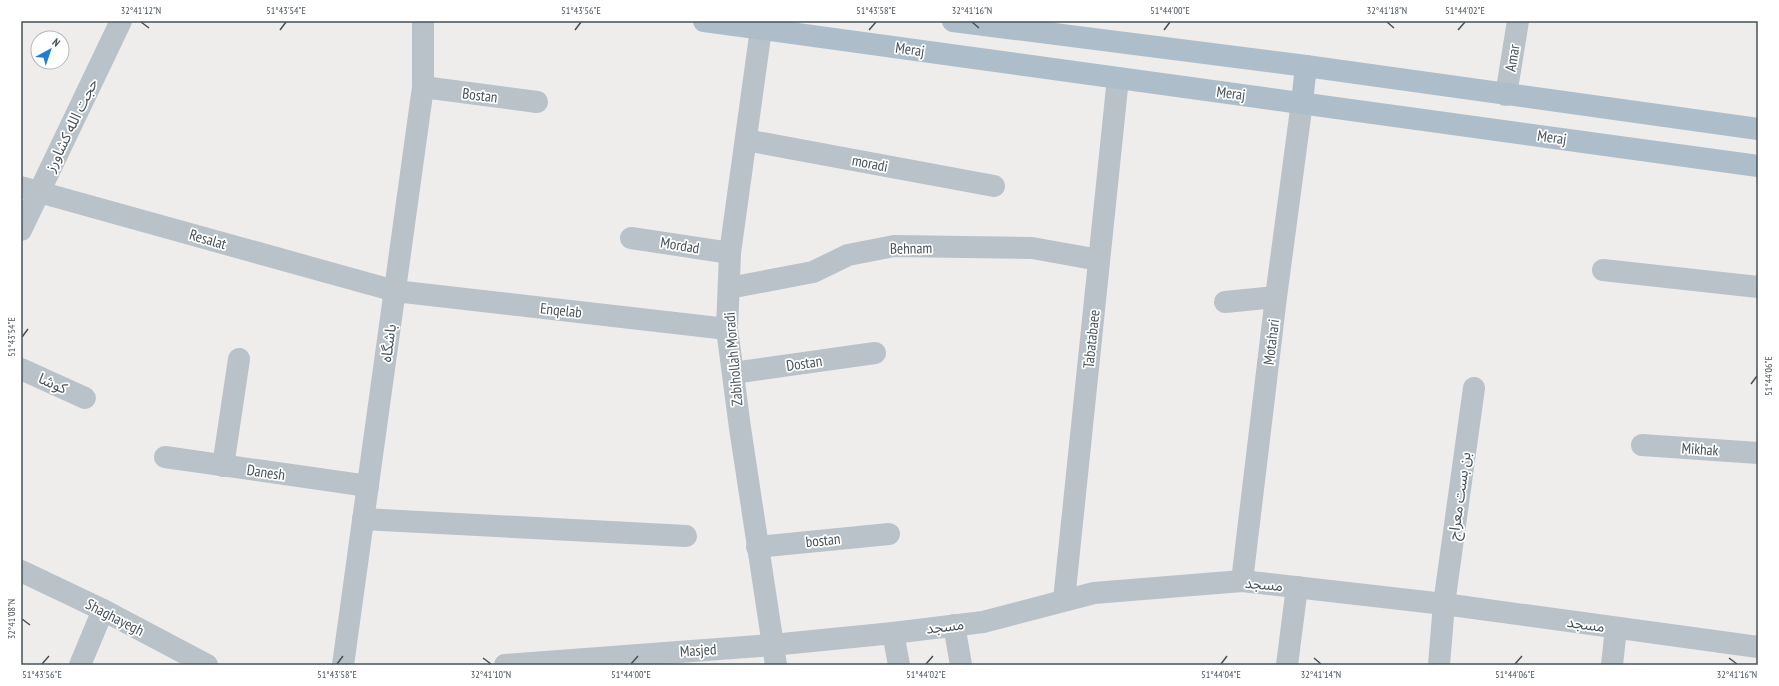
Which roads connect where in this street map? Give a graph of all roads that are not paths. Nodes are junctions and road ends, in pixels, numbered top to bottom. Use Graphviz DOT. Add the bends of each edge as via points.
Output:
graph roads {
  1 [pos="122,21"];
  2 [pos="423,21"];
  3 [pos="704,21"];
  4 [pos="953,21"];
  5 [pos="1518,21"];
  6 [pos="1006,24"];
  7 [pos="761,29"];
  8 [pos="1306,66"];
  9 [pos="1118,78"];
  10 [pos="423,87"];
  11 [pos="1506,95"];
  12 [pos="537,102"];
  13 [pos="1302,102"];
  14 [pos="1758,129"];
  15 [pos="746,140"];
  16 [pos="1758,166"];
  17 [pos="994,186"];
  18 [pos="30,189"];
  19 [pos="21,230"];
  20 [pos="631,238"];
  21 [pos="730,253"];
  22 [pos="1099,260"];
  23 [pos="1603,270"];
  24 [pos="729,288"];
  25 [pos="1758,288"];
  26 [pos="395,291"];
  27 [pos="1276,297"];
  28 [pos="1225,302"];
  29 [pos="727,328"];
  30 [pos="875,352"];
  31 [pos="239,359"];
  32 [pos="21,369"];
  33 [pos="733,373"];
  34 [pos="1474,388"];
  35 [pos="85,398"];
  36 [pos="1642,445"];
  37 [pos="1758,453"];
  38 [pos="165,457"];
  39 [pos="223,466"];
  40 [pos="368,486"];
  41 [pos="363,519"];
  42 [pos="889,534"];
  43 [pos="686,536"];
  44 [pos="758,547"];
  45 [pos="21,571"];
  46 [pos="1242,581"];
  47 [pos="1297,587"];
  48 [pos="1064,600"];
  49 [pos="1444,604"];
  50 [pos="103,610"];
  51 [pos="954,625"];
  52 [pos="1616,628"];
  53 [pos="893,633"];
  54 [pos="1758,647"];
  55 [pos="774,655"];
  56 [pos="80,665"];
  57 [pos="207,665"];
  58 [pos="343,665"];
  59 [pos="505,665"];
  60 [pos="899,665"];
  61 [pos="961,665"];
  62 [pos="1287,665"];
  63 [pos="1439,665"];
  64 [pos="1612,665"];
  1 -- 18 [label="street, حجت الله کشاورز"];
  2 -- 10 [label="street, باشگاه"];
  3 -- 7 [label="main road, Meraj"];
  4 -- 6 [label="main road"];
  5 -- 11 [label="street, Amar"];
  6 -- 8 [label="main road"];
  7 -- 9 [label="main road, Meraj"];
  7 -- 15 [label="street, Zabihollah Moradi"];
  8 -- 11 [label="main road"];
  8 -- 13 [label="main road"];
  9 -- 13 [label="main road, Meraj"];
  9 -- 22 [label="street, Tabatabaee"];
  10 -- 12 [label="street, Bostan"];
  10 -- 26 [label="street, باشگاه"];
  11 -- 14 [label="main road"];
  13 -- 16 [label="main road, Meraj"];
  13 -- 27 [label="street, Motahari"];
  15 -- 17 [label="street, moradi"];
  15 -- 21 [label="street, Zabihollah Moradi"];
  18 -- 19 [label="street, حجت الله کشاورز"];
  18 -- 26 [label="street, Resalat"];
  20 -- 21 [label="street, Mordad"];
  21 -- 24 [label="street, Zabihollah Moradi"];
  22 -- 24 [label="street, Behnam" via="1032,248 894,246 848,255 813,272"];
  22 -- 48 [label="street, Tabatabaee"];
  23 -- 25 [label="street"];
  24 -- 29 [label="street, Zabihollah Moradi"];
  26 -- 29 [label="street, Enqelab"];
  26 -- 40 [label="street, باشگاه"];
  27 -- 28 [label="street"];
  27 -- 46 [label="street, Motahari"];
  29 -- 33 [label="street, Zabihollah Moradi"];
  30 -- 33 [label="street, Dostan"];
  31 -- 39 [label="street"];
  32 -- 35 [label="street, کوشا"];
  33 -- 44 [label="street, Zabihollah Moradi"];
  34 -- 49 [label="street, بن بست معراج"];
  36 -- 37 [label="street, Mikhak"];
  38 -- 39 [label="street, Danesh"];
  39 -- 40 [label="street, Danesh"];
  40 -- 41 [label="street, باشگاه"];
  41 -- 43 [label="street"];
  41 -- 58 [label="street, باشگاه"];
  42 -- 44 [label="street, bostan"];
  44 -- 55 [label="street, Zabihollah Moradi"];
  45 -- 50 [label="street, Shaghayegh"];
  46 -- 47 [label="street, مسجد"];
  46 -- 48 [label="street, مسجد" via="1094,593"];
  47 -- 49 [label="street, مسجد"];
  47 -- 62 [label="street"];
  48 -- 51 [label="street, مسجد" via="983,622"];
  49 -- 52 [label="street, مسجد"];
  49 -- 63 [label="street, بن بست معراج"];
  50 -- 56 [label="street"];
  50 -- 57 [label="street, Shaghayegh"];
  51 -- 53 [label="street, مسجد"];
  51 -- 61 [label="street"];
  52 -- 54 [label="street, مسجد"];
  52 -- 64 [label="street"];
  53 -- 55 [label="street, مسجد"];
  53 -- 60 [label="street"];
  55 -- 59 [label="street, Masjed"];
}
